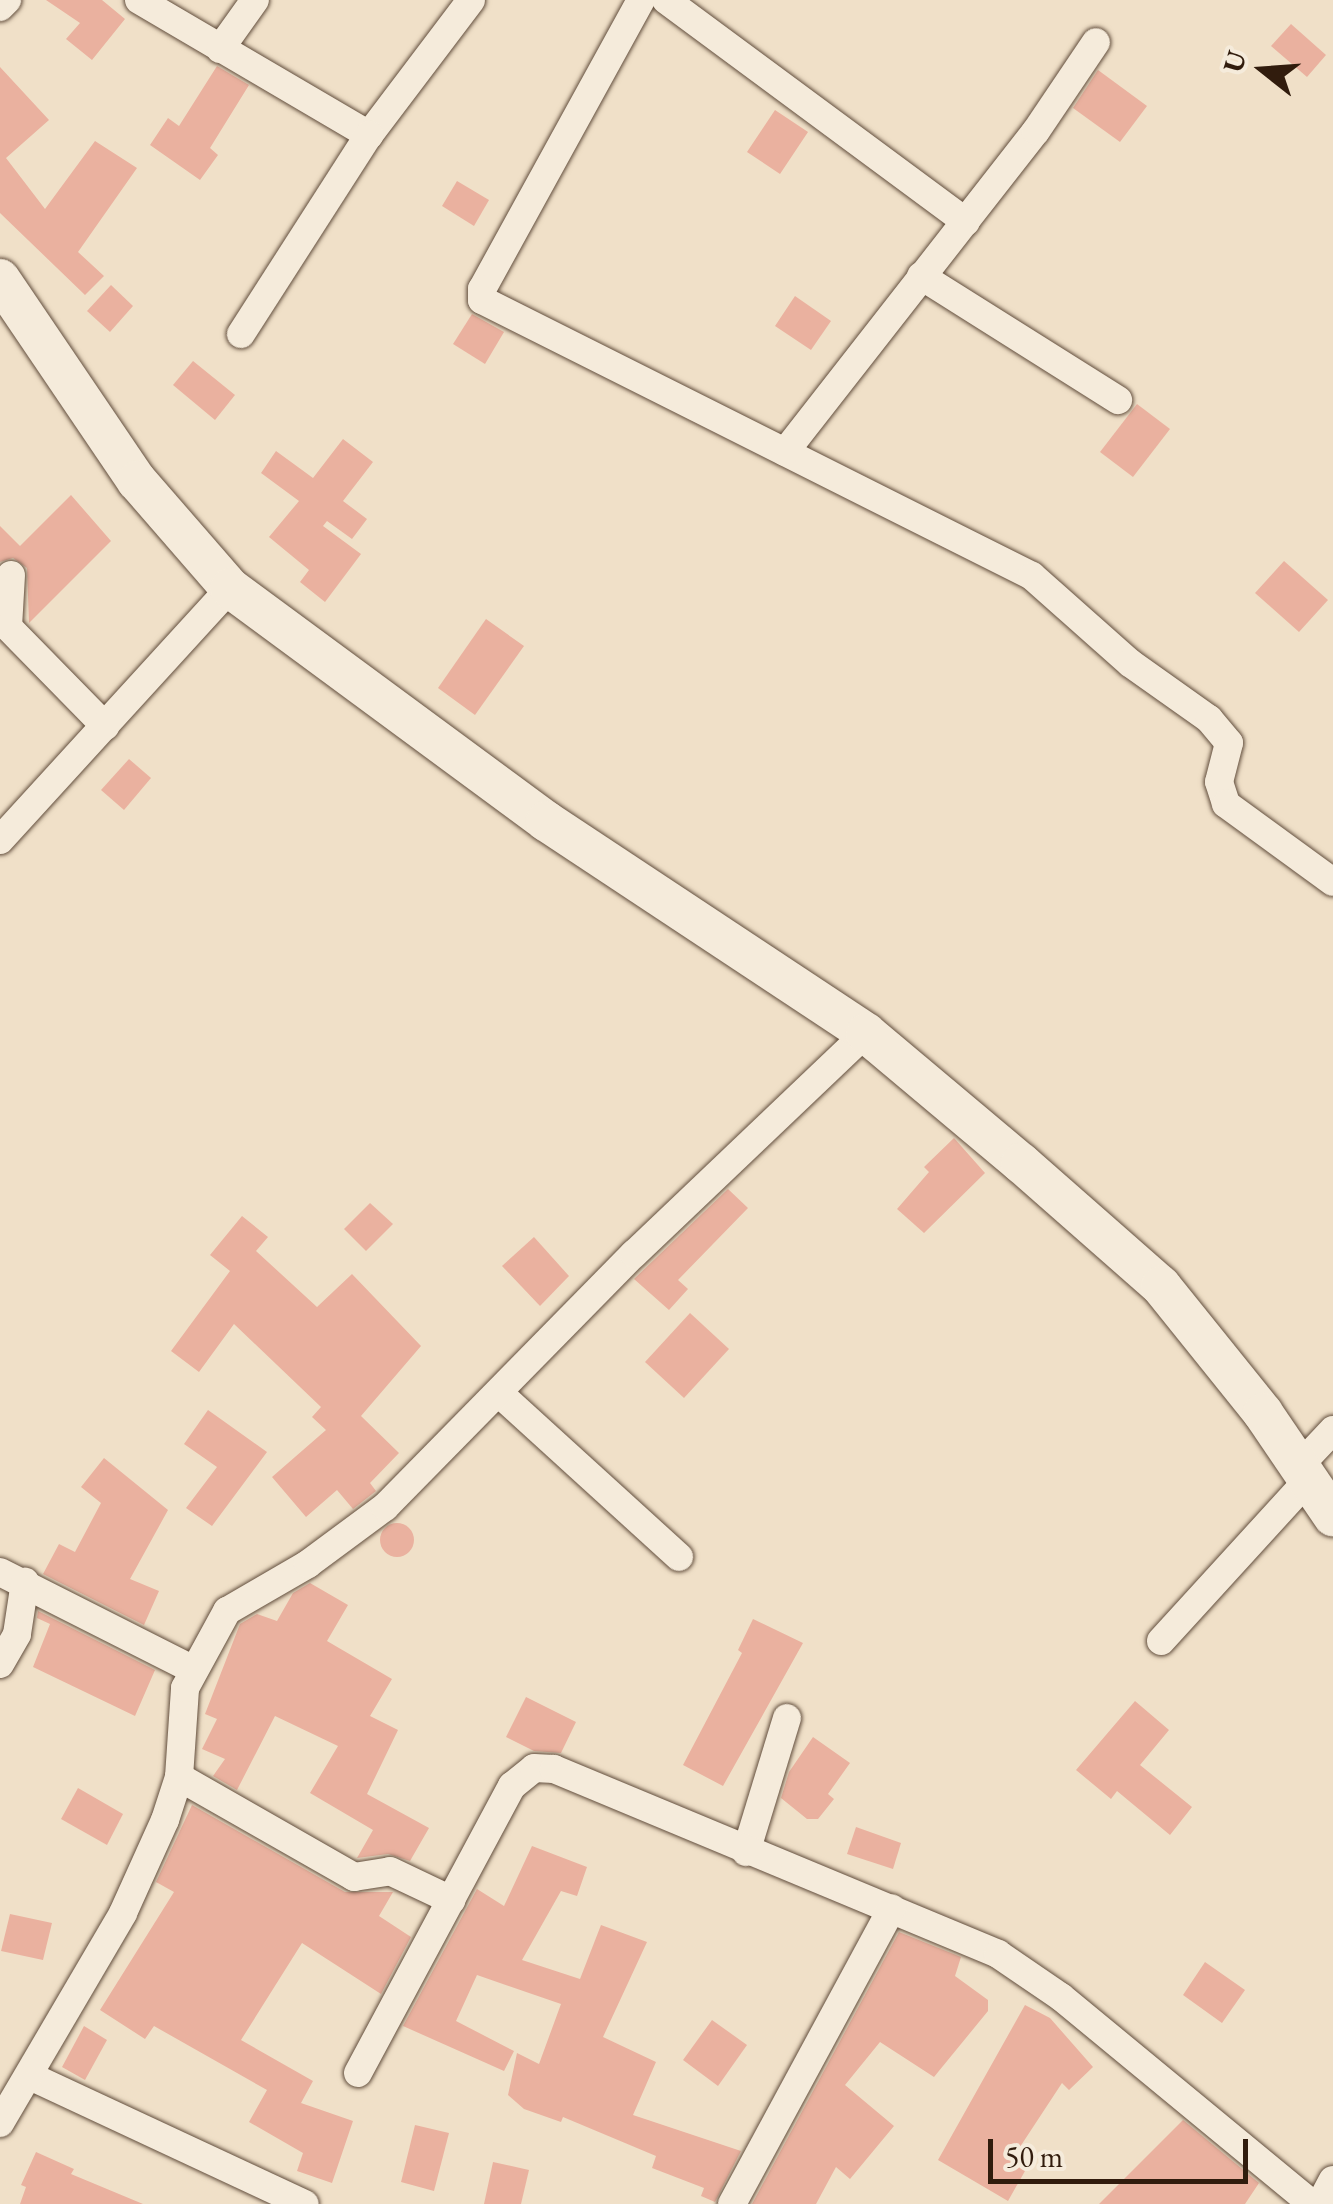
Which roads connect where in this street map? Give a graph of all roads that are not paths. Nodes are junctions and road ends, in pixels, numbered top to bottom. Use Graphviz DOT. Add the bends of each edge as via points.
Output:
graph roads {
  1 [pos="7,0"];
  2 [pos="139,0"];
  3 [pos="255,0"];
  4 [pos="471,0"];
  5 [pos="640,0"];
  6 [pos="679,4"];
  7 [pos="0,7"];
  8 [pos="1096,42"];
  9 [pos="220,49"];
  10 [pos="369,135"];
  11 [pos="966,222"];
  12 [pos="921,276"];
  13 [pos="0,279"];
  14 [pos="240,334"];
  15 [pos="1118,400"];
  16 [pos="785,452"];
  17 [pos="10,575"];
  18 [pos="230,588"];
  19 [pos="105,726"];
  20 [pos="0,840"];
  21 [pos="1333,882"];
  22 [pos="866,1033"];
  23 [pos="500,1394"];
  24 [pos="1333,1430"];
  25 [pos="1304,1472"];
  26 [pos="1333,1516"];
  27 [pos="679,1557"];
  28 [pos="12,1576"];
  29 [pos="1161,1641"];
  30 [pos="0,1664"];
  31 [pos="192,1670"];
  32 [pos="787,1718"];
  33 [pos="179,1777"];
  34 [pos="746,1852"];
  35 [pos="450,1900"];
  36 [pos="892,1908"];
  37 [pos="358,2073"];
  38 [pos="30,2076"];
  39 [pos="0,2123"];
  40 [pos="1333,2180"];
  41 [pos="304,2204"];
  42 [pos="732,2204"];
  43 [pos="1312,2204"];
  44 [pos="1320,2204"];
  1 -- 7 [label="street"];
  2 -- 9 [label="street"];
  3 -- 9 [label="street"];
  4 -- 10 [label="street"];
  5 -- 16 [label="street" via="482,289 482,300"];
  6 -- 11 [label="street"];
  8 -- 11 [label="street"];
  9 -- 10 [label="street"];
  10 -- 14 [label="street"];
  11 -- 12 [label="street"];
  12 -- 15 [label="street"];
  12 -- 16 [label="street"];
  13 -- 18 [label="street" via="137,481"];
  16 -- 21 [label="street" via="1032,576 1130,663 1210,719 1229,743 1219,782 1226,804"];
  17 -- 19 [label="street" via="8,628"];
  18 -- 19 [label="street"];
  18 -- 22 [label="street" via="546,822"];
  19 -- 20 [label="street"];
  22 -- 23 [label="street" via="634,1254"];
  22 -- 25 [label="street" via="1161,1286"];
  23 -- 27 [label="street"];
  23 -- 31 [label="street" via="385,1507 308,1564 227,1611"];
  24 -- 25 [label="street"];
  25 -- 26 [label="street"];
  25 -- 29 [label="street"];
  28 -- 30 [label="street" via="17,1634"];
  28 -- 31 [label="street"];
  31 -- 33 [label="street"];
  32 -- 34 [label="street"];
  33 -- 35 [label="street" via="354,1876 390,1871"];
  33 -- 38 [label="street" via="122,1913"];
  34 -- 35 [label="street" via="605,1786 534,1768 512,1786"];
  34 -- 36 [label="street"];
  35 -- 37 [label="street"];
  36 -- 42 [label="street"];
  36 -- 43 [label="street" via="998,1954 1061,1997"];
  38 -- 39 [label="street"];
  38 -- 41 [label="street"];
  40 -- 44 [label="street"];
}
